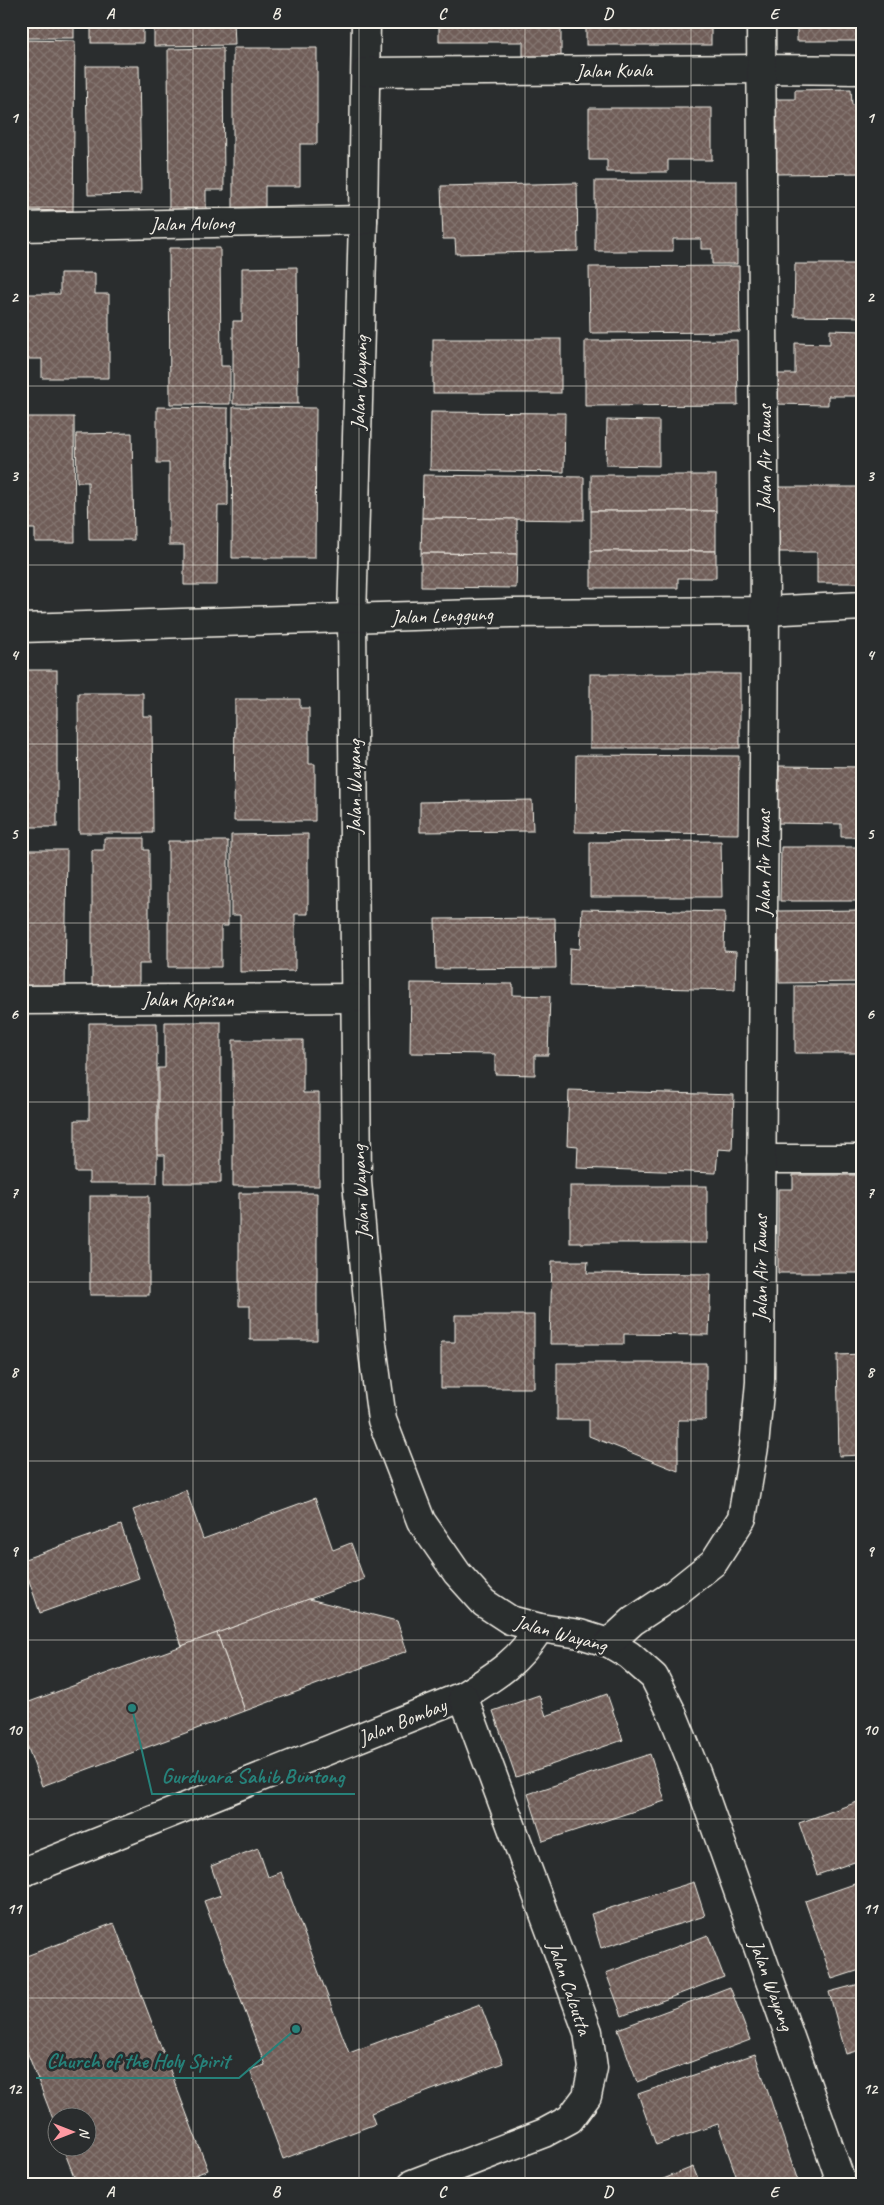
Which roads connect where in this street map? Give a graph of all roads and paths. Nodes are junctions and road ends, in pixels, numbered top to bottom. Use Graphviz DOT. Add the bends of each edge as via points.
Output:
graph roads {
  1 [pos="366,21"];
  2 [pos="761,21"];
  3 [pos="761,69"];
  4 [pos="863,70"];
  5 [pos="366,72"];
  6 [pos="363,220"];
  7 [pos="21,227"];
  8 [pos="863,606"];
  9 [pos="765,611"];
  10 [pos="352,618"];
  11 [pos="21,628"];
  12 [pos="356,998"];
  13 [pos="21,1000"];
  14 [pos="761,1159"];
  15 [pos="863,1159"];
  16 [pos="540,1628"];
  17 [pos="609,1643"];
  18 [pos="463,1696"];
  19 [pos="21,1873"];
  20 [pos="412,2184"];
  21 [pos="842,2184"];
  1 -- 5 [label="street, Jalan Wayang"];
  2 -- 3 [label="street, Jalan Air Tawas"];
  3 -- 4 [label="street, Jalan Kuala"];
  3 -- 5 [label="street, Jalan Kuala"];
  3 -- 9 [label="street, Jalan Air Tawas"];
  5 -- 6 [label="street, Jalan Wayang"];
  6 -- 7 [label="street, Jalan Aulong"];
  6 -- 10 [label="street, Jalan Wayang"];
  8 -- 9 [label="street, Jalan Lenggung"];
  9 -- 10 [label="street, Jalan Lenggung"];
  9 -- 14 [label="street, Jalan Air Tawas"];
  10 -- 11 [label="street, Jalan Lenggung"];
  10 -- 12 [label="street, Jalan Wayang"];
  12 -- 13 [label="street, Jalan Kopisan"];
  12 -- 16 [label="street, Jalan Wayang" via="357,1182 382,1420 421,1521 457,1573 484,1603 510,1620"];
  14 -- 15 [label="street"];
  14 -- 17 [label="street, Jalan Air Tawas" via="760,1382 754,1447 742,1518 714,1562"];
  16 -- 17 [label="street, Jalan Wayang" via="580,1634"];
  16 -- 18 [label="street, Jalan Bombay" via="526,1649 505,1670"];
  17 -- 21 [label="street, Jalan Wayang" via="654,1677 673,1715"];
  18 -- 19 [label="street, Jalan Bombay"];
  18 -- 20 [label="street, Jalan Calcutta" via="588,2032 593,2068 587,2096 570,2119 544,2133"];
}
